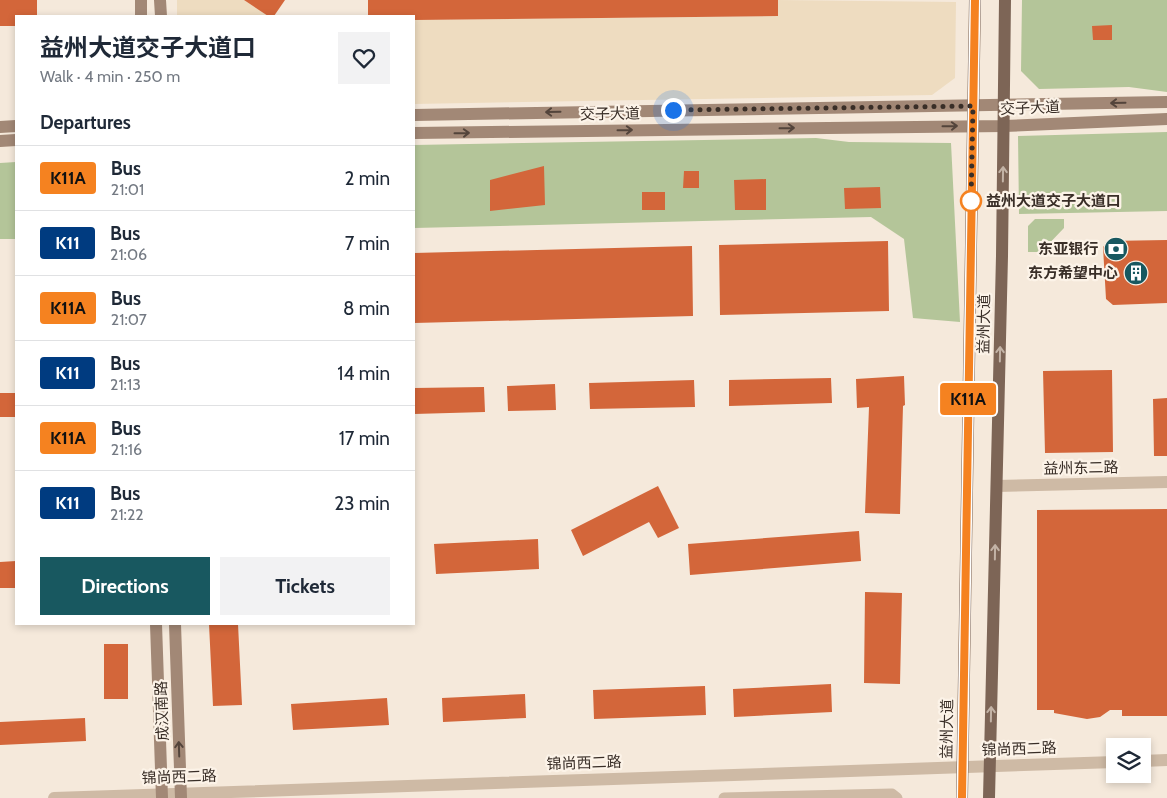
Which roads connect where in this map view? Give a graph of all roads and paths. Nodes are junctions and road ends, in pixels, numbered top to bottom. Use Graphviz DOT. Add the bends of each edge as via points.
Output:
graph roads {
  1 [pos="141,0"];
  2 [pos="160,0"];
  3 [pos="975,0"];
  4 [pos="1005,0"];
  5 [pos="141,15"];
  6 [pos="161,15"];
  7 [pos="1167,102"];
  8 [pos="973,106"];
  9 [pos="1004,106"];
  10 [pos="415,115"];
  11 [pos="1167,119"];
  12 [pos="15,126"];
  13 [pos="972,126"];
  14 [pos="1004,126"];
  15 [pos="0,127"];
  16 [pos="415,133"];
  17 [pos="15,140"];
  18 [pos="0,141"];
  19 [pos="1167,482"];
  20 [pos="997,486"];
  21 [pos="156,625"];
  22 [pos="175,625"];
  23 [pos="1167,760"];
  24 [pos="1151,761"];
  25 [pos="1106,762"];
  26 [pos="963,766"];
  27 [pos="990,766"];
  28 [pos="333,793"];
  29 [pos="162,796"];
  30 [pos="181,796"];
  31 [pos="54,798"];
  32 [pos="724,798"];
  33 [pos="897,798"];
  34 [pos="962,798"];
  35 [pos="989,798"];
  1 -- 5 [label="main road"];
  2 -- 6 [label="main road"];
  3 -- 8 [label="main road, 益州大道"];
  4 -- 9 [label="main road, 益州大道"];
  7 -- 9 [label="main road, 交子大道, one-way"];
  8 -- 9 [label="main road, 交子大道"];
  8 -- 10 [label="main road, 交子大道, one-way"];
  8 -- 13 [label="main road, 益州大道"];
  9 -- 14 [label="main road, 益州大道"];
  11 -- 14 [label="main road, 交子大道"];
  12 -- 15 [label="main road"];
  13 -- 14 [label="main road, 交子大道"];
  16 -- 13 [label="main road, 交子大道, one-way"];
  13 -- 26 [label="main road, 益州大道"];
  20 -- 14 [label="main road, 益州大道, one-way"];
  17 -- 18 [label="main road"];
  19 -- 20 [label="street, 益州东二路"];
  27 -- 20 [label="main road, 益州大道, one-way"];
  21 -- 29 [label="main road, 成汉南路"];
  30 -- 22 [label="main road, 成汉南路, one-way"];
  23 -- 24 [label="street"];
  25 -- 27 [label="street, 锦尚西二路"];
  26 -- 27 [label="street, 锦尚西二路"];
  26 -- 28 [label="street, 锦尚西二路"];
  26 -- 34 [label="main road, 益州大道"];
  27 -- 35 [label="main road, 益州大道"];
  28 -- 30 [label="street, 锦尚西二路"];
  29 -- 30 [label="street, 锦尚西二路"];
  29 -- 31 [label="street, 锦尚西二路"];
  32 -- 33 [label="street" via="892,794"];
}
